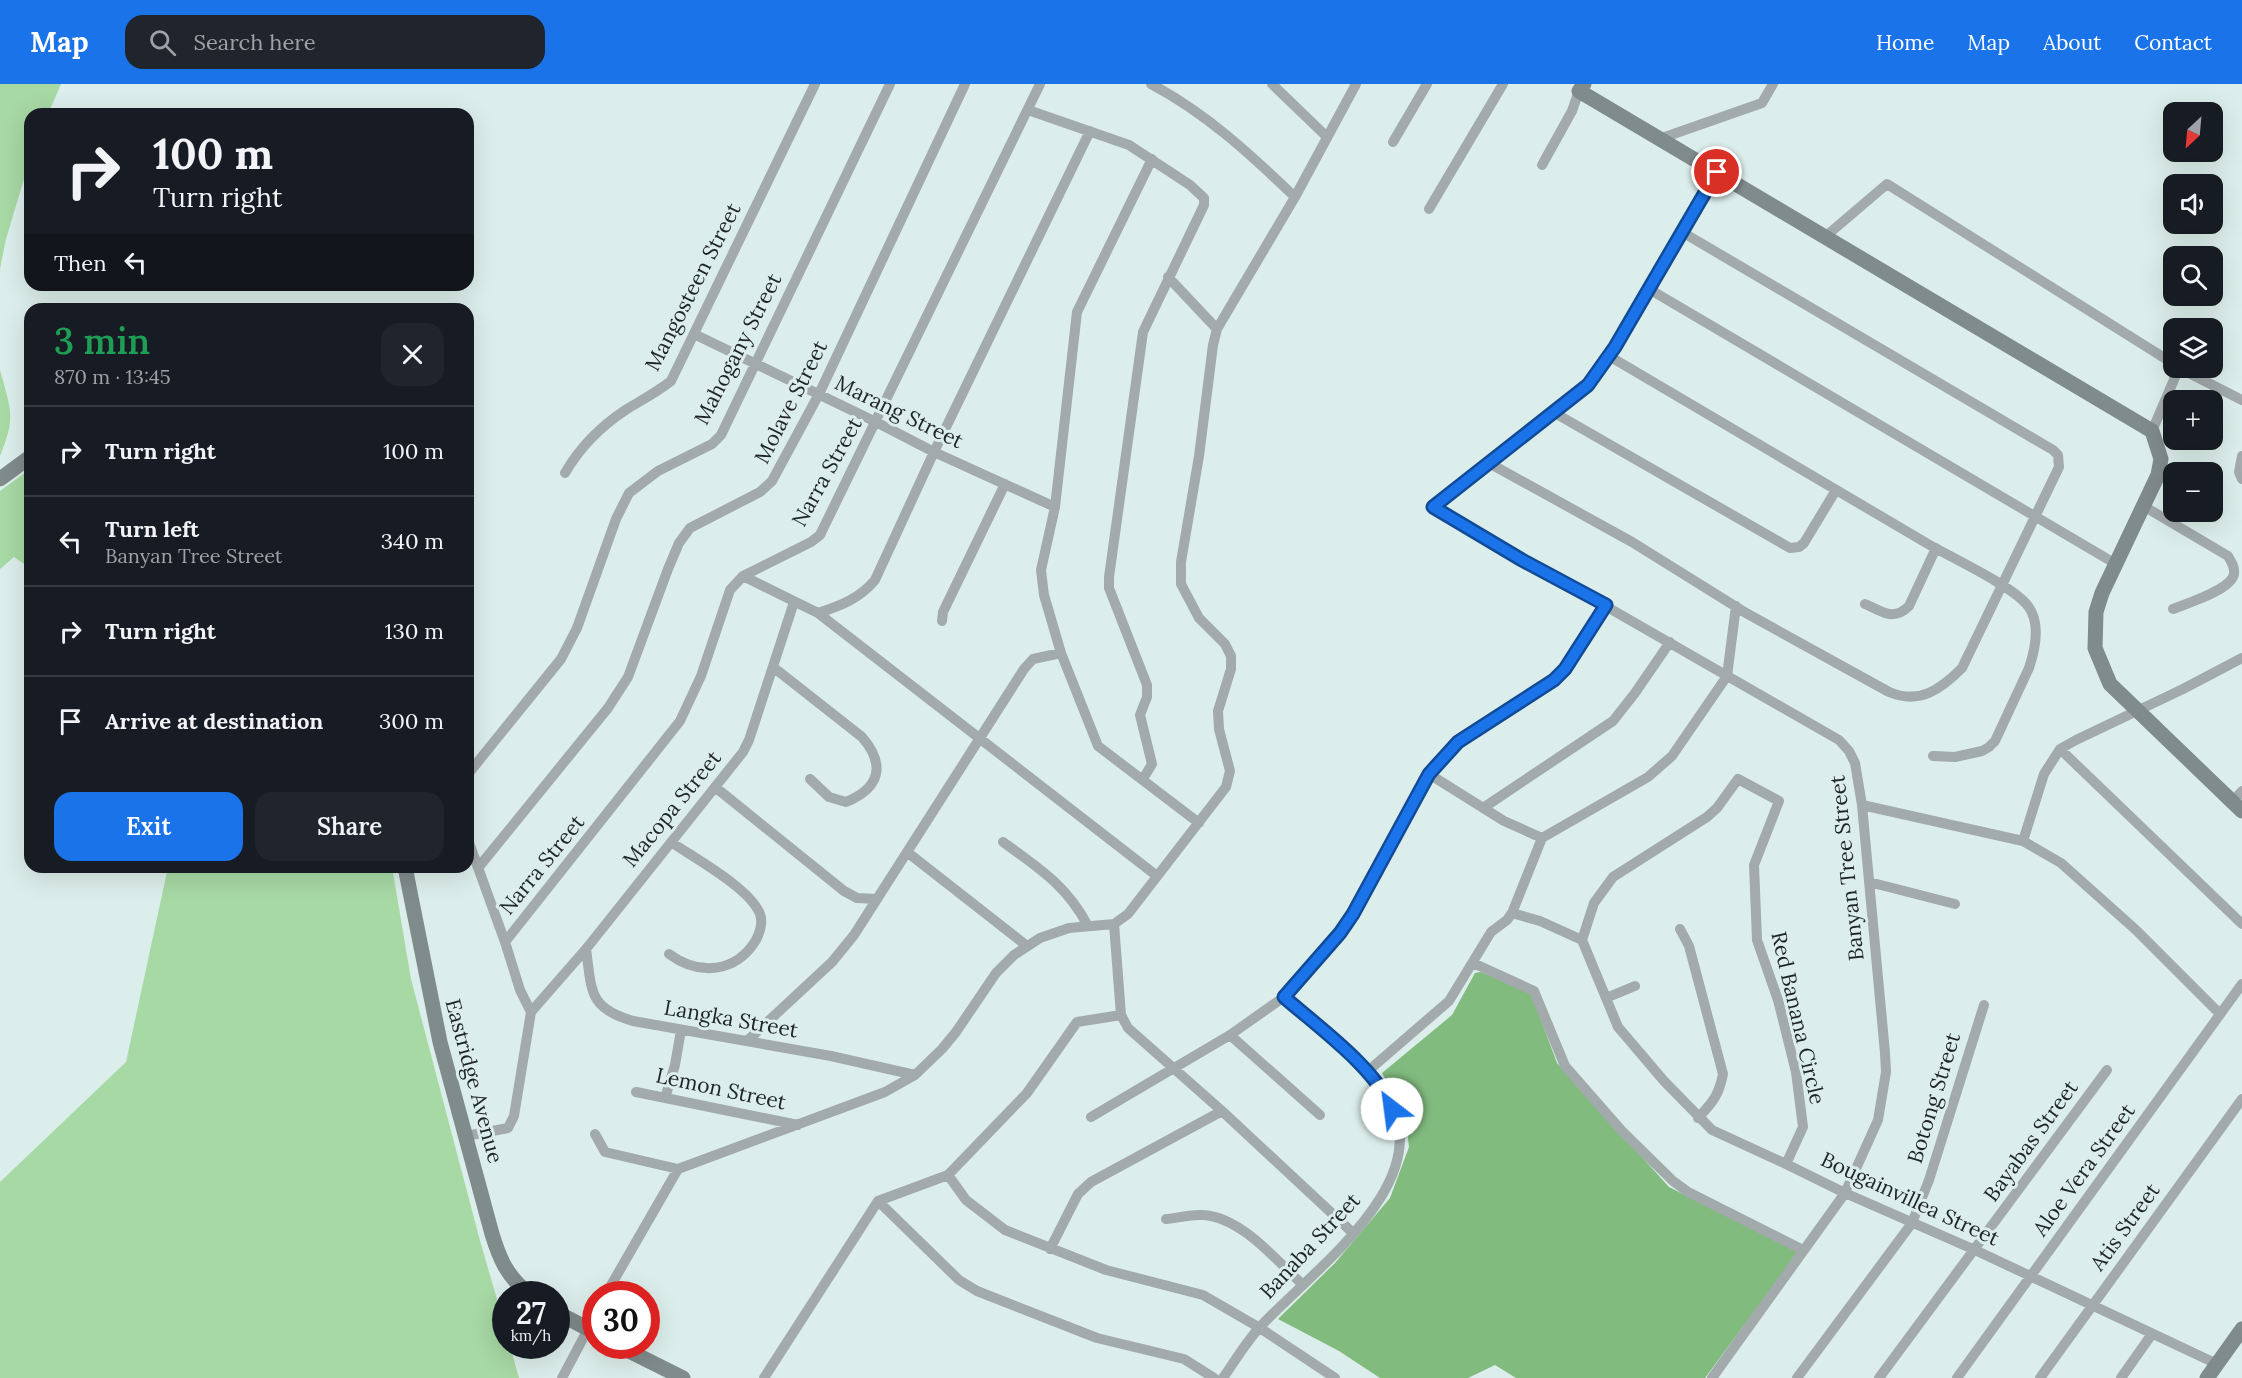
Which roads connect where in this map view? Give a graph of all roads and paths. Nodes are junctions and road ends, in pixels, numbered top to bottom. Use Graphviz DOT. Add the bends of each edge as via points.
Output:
graph roads {
  1 [pos="815,84"];
  2 [pos="890,84"];
  3 [pos="965,84"];
  4 [pos="1040,84"];
  5 [pos="1151,84"];
  6 [pos="1272,84"];
  7 [pos="1356,84"];
  8 [pos="1427,84"];
  9 [pos="1503,84"];
  10 [pos="1773,84"];
  11 [pos="1582,88"];
  12 [pos="1028,110"];
  13 [pos="1090,131"];
  14 [pos="1327,137"];
  15 [pos="1662,138"];
  16 [pos="1393,142"];
  17 [pos="1152,159"];
  18 [pos="1542,165"];
  19 [pos="1717,172"];
  20 [pos="1294,197"];
  21 [pos="1429,209"];
  22 [pos="1683,232"];
  23 [pos="1826,236"];
  24 [pos="1168,277"];
  25 [pos="1648,290"];
  26 [pos="1217,329"];
  27 [pos="694,334"];
  28 [pos="1609,356"];
  29 [pos="2163,357"];
  30 [pos="754,364"];
  31 [pos="2175,378"];
  32 [pos="2199,378"];
  33 [pos="819,394"];
  34 [pos="2242,400"];
  35 [pos="1553,412"];
  36 [pos="876,422"];
  37 [pos="2152,430"];
  38 [pos="934,452"];
  39 [pos="2242,456"];
  40 [pos="24,461"];
  41 [pos="1489,463"];
  42 [pos="565,473"];
  43 [pos="0,479"];
  44 [pos="2242,479"];
  45 [pos="1005,484"];
  46 [pos="1836,490"];
  47 [pos="1055,507"];
  48 [pos="2145,507"];
  49 [pos="2037,517"];
  50 [pos="1936,548"];
  51 [pos="2116,564"];
  52 [pos="743,576"];
  53 [pos="2003,586"];
  54 [pos="794,602"];
  55 [pos="1865,604"];
  56 [pos="1606,605"];
  57 [pos="1736,606"];
  58 [pos="2174,609"];
  59 [pos="818,613"];
  60 [pos="942,621"];
  61 [pos="1670,642"];
  62 [pos="1061,653"];
  63 [pos="2242,658"];
  64 [pos="773,668"];
  65 [pos="1727,676"];
  66 [pos="2138,711"];
  67 [pos="980,739"];
  68 [pos="2060,749"];
  69 [pos="1933,756"];
  70 [pos="474,767"];
  71 [pos="1429,774"];
  72 [pos="1143,779"];
  73 [pos="810,780"];
  74 [pos="715,787"];
  75 [pos="2239,801"];
  76 [pos="1862,805"];
  77 [pos="1483,808"];
  78 [pos="1199,823"];
  79 [pos="1542,838"];
  80 [pos="2023,841"];
  81 [pos="671,842"];
  82 [pos="1003,842"];
  83 [pos="907,852"];
  84 [pos="474,857"];
  85 [pos="478,868"];
  86 [pos="406,873"];
  87 [pos="1157,876"];
  88 [pos="1869,882"];
  89 [pos="877,899"];
  90 [pos="1955,904"];
  91 [pos="1512,913"];
  92 [pos="1114,924"];
  93 [pos="2242,924"];
  94 [pos="1088,926"];
  95 [pos="1680,928"];
  96 [pos="1582,940"];
  97 [pos="505,942"];
  98 [pos="1027,946"];
  99 [pos="586,949"];
  100 [pos="669,954"];
  101 [pos="1473,963"];
  102 [pos="2242,984"];
  103 [pos="1635,986"];
  104 [pos="1284,997"];
  105 [pos="1606,998"];
  106 [pos="1984,1005"];
  107 [pos="531,1012"];
  108 [pos="1121,1014"];
  109 [pos="2220,1014"];
  110 [pos="681,1030"];
  111 [pos="1230,1035"];
  112 [pos="747,1041"];
  113 [pos="1172,1068"];
  114 [pos="2107,1070"];
  115 [pos="1368,1071"];
  116 [pos="915,1075"];
  117 [pos="636,1092"];
  118 [pos="665,1098"];
  119 [pos="2242,1099"];
  120 [pos="1222,1111"];
  121 [pos="1320,1115"];
  122 [pos="1091,1117"];
  123 [pos="1698,1118"];
  124 [pos="798,1125"];
  125 [pos="595,1134"];
  126 [pos="466,1136"];
  127 [pos="1786,1164"];
  128 [pos="678,1169"];
  129 [pos="948,1175"];
  130 [pos="1845,1193"];
  131 [pos="878,1201"];
  132 [pos="1166,1219"];
  133 [pos="1912,1223"];
  134 [pos="1353,1233"];
  135 [pos="1050,1250"];
  136 [pos="1803,1250"];
  137 [pos="1975,1250"];
  138 [pos="2031,1277"];
  139 [pos="513,1281"];
  140 [pos="613,1281"];
  141 [pos="1303,1285"];
  142 [pos="2093,1306"];
  143 [pos="1260,1328"];
  144 [pos="2242,1329"];
  145 [pos="2152,1334"];
  146 [pos="582,1346"];
  147 [pos="645,1359"];
  148 [pos="2217,1364"];
  149 [pos="562,1378"];
  150 [pos="683,1378"];
  151 [pos="764,1378"];
  152 [pos="1214,1378"];
  153 [pos="1223,1378"];
  154 [pos="1335,1378"];
  155 [pos="1712,1378"];
  156 [pos="1797,1378"];
  157 [pos="1879,1378"];
  158 [pos="1957,1378"];
  159 [pos="2040,1378"];
  160 [pos="2121,1378"];
  161 [pos="2207,1378"];
  1 -- 27 [label="street, Mangosteen Street"];
  2 -- 30 [label="street, Mahogany Street"];
  3 -- 33 [label="street, Molave Street"];
  4 -- 12 [label="street, Narra Street"];
  5 -- 20 [label="street" via="1236,141"];
  6 -- 14 [label="street"];
  7 -- 14 [label="street"];
  8 -- 16 [label="street"];
  9 -- 21 [label="street"];
  10 -- 15 [label="street" via="1762,103"];
  11 -- 15 [label="street"];
  11 -- 18 [label="street"];
  12 -- 13 [label="street"];
  12 -- 36 [label="street, Narra Street"];
  13 -- 17 [label="street" via="1129,145"];
  13 -- 38 [label="street"];
  14 -- 20 [label="street"];
  15 -- 19 [label="street"];
  17 -- 24 [label="street" via="1204,198"];
  17 -- 47 [label="street" via="1077,312"];
  19 -- 22 [label="street"];
  19 -- 23 [label="street"];
  20 -- 26 [label="street"];
  22 -- 25 [label="street"];
  22 -- 49 [label="street" via="2053,450 2058,455 2059,467"];
  23 -- 29 [label="street" via="1887,184"];
  23 -- 37 [label="street"];
  24 -- 26 [label="street"];
  24 -- 72 [label="street" via="1143,332 1109,578 1109,588 1147,685 1140,715 1152,764"];
  25 -- 28 [label="street"];
  25 -- 49 [label="street"];
  26 -- 78 [label="street" via="1181,562 1181,584 1199,618 1225,644 1231,656 1218,711 1230,771 1226,787"];
  27 -- 30 [label="street, Marang Street"];
  27 -- 42 [label="street, Mangosteen Street" via="671,381 594,435"];
  28 -- 35 [label="street" via="1588,385"];
  28 -- 46 [label="street"];
  30 -- 33 [label="street, Marang Street"];
  30 -- 70 [label="street, Mahogany Street" via="721,435 712,444 658,471 629,493 577,628 561,659"];
  31 -- 37 [label="street"];
  32 -- 34 [label="street"];
  33 -- 36 [label="street, Marang Street"];
  33 -- 85 [label="street, Molave Street" via="772,481 760,492 690,528 679,543 628,677 608,708"];
  35 -- 41 [label="street"];
  35 -- 46 [label="street" via="1790,548 1804,543"];
  36 -- 38 [label="street, Marang Street"];
  36 -- 52 [label="street, Narra Street" via="820,535"];
  37 -- 48 [label="street" via="2162,459"];
  38 -- 45 [label="street, Marang Street"];
  38 -- 59 [label="street" via="875,580 864,593 842,606"];
  39 -- 44 [label="street"];
  40 -- 43 [label="street"];
  41 -- 56 [label="street, Banyan Tree Street" via="1433,507"];
  41 -- 57 [label="street" via="1632,542"];
  45 -- 47 [label="street, Marang Street"];
  45 -- 60 [label="street" via="942,612"];
  46 -- 50 [label="street"];
  47 -- 62 [label="street" via="1041,570"];
  48 -- 51 [label="street"];
  48 -- 58 [label="street" via="2228,556 2233,565 2230,582"];
  49 -- 51 [label="street"];
  49 -- 53 [label="street"];
  50 -- 53 [label="street"];
  50 -- 55 [label="street" via="1902,612 1889,614"];
  51 -- 66 [label="street" via="2096,612 2095,648 2110,684"];
  52 -- 54 [label="street"];
  52 -- 97 [label="street, Narra Street" via="730,590 701,676 680,721"];
  53 -- 57 [label="street" via="1962,668 1938,688 1910,697 1889,692"];
  53 -- 69 [label="street" via="2029,607 2034,618 2029,668 1995,741 1971,754"];
  54 -- 59 [label="street"];
  54 -- 64 [label="street, Macopa Street"];
  56 -- 61 [label="street, Banyan Tree Street"];
  56 -- 71 [label="street" via="1554,680 1458,742"];
  57 -- 65 [label="street"];
  59 -- 67 [label="street"];
  61 -- 65 [label="street, Banyan Tree Street"];
  61 -- 77 [label="street" via="1613,721"];
  62 -- 67 [label="street" via="1033,659"];
  62 -- 72 [label="street" via="1098,746"];
  63 -- 66 [label="street"];
  64 -- 73 [label="street" via="862,737 878,764 863,795 846,802 829,796"];
  64 -- 74 [label="street, Macopa Street" via="749,740"];
  65 -- 76 [label="street, Banyan Tree Street" via="1839,740 1855,763"];
  65 -- 79 [label="street" via="1672,756 1648,777"];
  66 -- 68 [label="street"];
  66 -- 75 [label="street"];
  67 -- 83 [label="street"];
  67 -- 87 [label="street"];
  68 -- 80 [label="street" via="2044,774"];
  68 -- 93 [label="street"];
  71 -- 77 [label="street"];
  71 -- 104 [label="street" via="1353,914"];
  72 -- 78 [label="street"];
  74 -- 81 [label="street, Macopa Street"];
  74 -- 89 [label="street" via="844,891 857,898"];
  76 -- 80 [label="street"];
  76 -- 88 [label="street, Banyan Tree Street"];
  77 -- 79 [label="street"];
  78 -- 87 [label="street"];
  79 -- 91 [label="street"];
  80 -- 109 [label="street" via="2069,869"];
  81 -- 99 [label="street, Macopa Street"];
  81 -- 100 [label="street" via="743,891 760,914 761,932 733,964 712,969 680,962"];
  82 -- 94 [label="street" via="1057,883 1072,898"];
  83 -- 89 [label="street"];
  83 -- 98 [label="street"];
  84 -- 85 [label="street"];
  85 -- 97 [label="street"];
  86 -- 126 [label="street, Eastridge Avenue" via="440,1042"];
  87 -- 92 [label="street" via="1128,914"];
  88 -- 90 [label="street"];
  88 -- 130 [label="street, Banyan Tree Street" via="1886,1072 1878,1120"];
  89 -- 112 [label="street" via="832,962"];
  91 -- 96 [label="street"];
  91 -- 101 [label="street" via="1491,932"];
  92 -- 94 [label="street"];
  92 -- 108 [label="street"];
  94 -- 98 [label="street" via="1069,928"];
  95 -- 123 [label="street" via="1689,946 1723,1074 1715,1099"];
  96 -- 105 [label="street, Bougainvillea Street"];
  96 -- 127 [label="street, Red Banana Circle" via="1594,903 1613,877 1707,817 1738,779 1779,801 1754,865 1757,940 1781,1010 1796,1072 1803,1127"];
  97 -- 107 [label="street"];
  98 -- 116 [label="street" via="996,973 956,1032"];
  99 -- 107 [label="street, Macopa Street"];
  99 -- 110 [label="street, Langka Street" via="593,996 603,1008 633,1021"];
  101 -- 115 [label="street" via="1449,1002"];
  101 -- 136 [label="street" via="1534,991 1565,1066 1673,1181"];
  102 -- 109 [label="street, Aloe Vera Street"];
  103 -- 105 [label="street"];
  104 -- 111 [label="street"];
  104 -- 115 [label="street, Banaba Street"];
  105 -- 123 [label="street, Bougainvillea Street" via="1618,1027"];
  106 -- 133 [label="street, Botong Street"];
  107 -- 126 [label="street" via="511,1124 508,1128"];
  108 -- 113 [label="street" via="1128,1028"];
  108 -- 129 [label="street" via="1077,1022 1027,1093"];
  109 -- 138 [label="street, Aloe Vera Street"];
  110 -- 112 [label="street, Langka Street"];
  110 -- 118 [label="street"];
  111 -- 113 [label="street"];
  111 -- 121 [label="street"];
  112 -- 116 [label="street, Langka Street"];
  113 -- 120 [label="street"];
  113 -- 122 [label="street"];
  114 -- 137 [label="street, Bayabas Street"];
  115 -- 134 [label="street, Banaba Street" via="1387,1095 1398,1123 1400,1152 1392,1178 1377,1205"];
  116 -- 124 [label="street" via="885,1092"];
  117 -- 118 [label="street, Lemon Street"];
  118 -- 124 [label="street, Lemon Street"];
  119 -- 142 [label="street, Atis Street"];
  120 -- 134 [label="street"];
  120 -- 135 [label="street" via="1091,1182 1078,1194"];
  123 -- 127 [label="street, Bougainvillea Street" via="1712,1130"];
  124 -- 128 [label="street"];
  125 -- 128 [label="street" via="606,1152"];
  126 -- 139 [label="street, Eastridge Avenue" via="500,1259"];
  127 -- 130 [label="street, Bougainvillea Street"];
  128 -- 140 [label="street"];
  129 -- 131 [label="street"];
  129 -- 135 [label="street" via="966,1200 1005,1230"];
  130 -- 133 [label="street, Bougainvillea Street"];
  130 -- 136 [label="street, Banyan Tree Street"];
  131 -- 151 [label="street"];
  131 -- 152 [label="street" via="959,1280 976,1291 1097,1338 1184,1359"];
  132 -- 141 [label="street" via="1202,1214 1222,1218 1242,1229"];
  133 -- 137 [label="street, Bougainvillea Street"];
  133 -- 156 [label="street, Botong Street"];
  134 -- 141 [label="street, Banaba Street"];
  135 -- 143 [label="street" via="1106,1270 1203,1295"];
  136 -- 155 [label="street, Banyan Tree Street"];
  137 -- 138 [label="street, Bougainvillea Street"];
  137 -- 157 [label="street, Bayabas Street"];
  138 -- 142 [label="street, Bougainvillea Street"];
  138 -- 158 [label="street, Aloe Vera Street"];
  141 -- 143 [label="street, Banaba Street"];
  142 -- 145 [label="street, Bougainvillea Street"];
  142 -- 159 [label="street, Atis Street"];
  143 -- 153 [label="street, Banaba Street"];
  143 -- 154 [label="street"];
  144 -- 148 [label="street"];
  145 -- 148 [label="street, Bougainvillea Street"];
  145 -- 160 [label="street"];
  146 -- 149 [label="street"];
  147 -- 150 [label="street"];
  148 -- 161 [label="street"];
}
